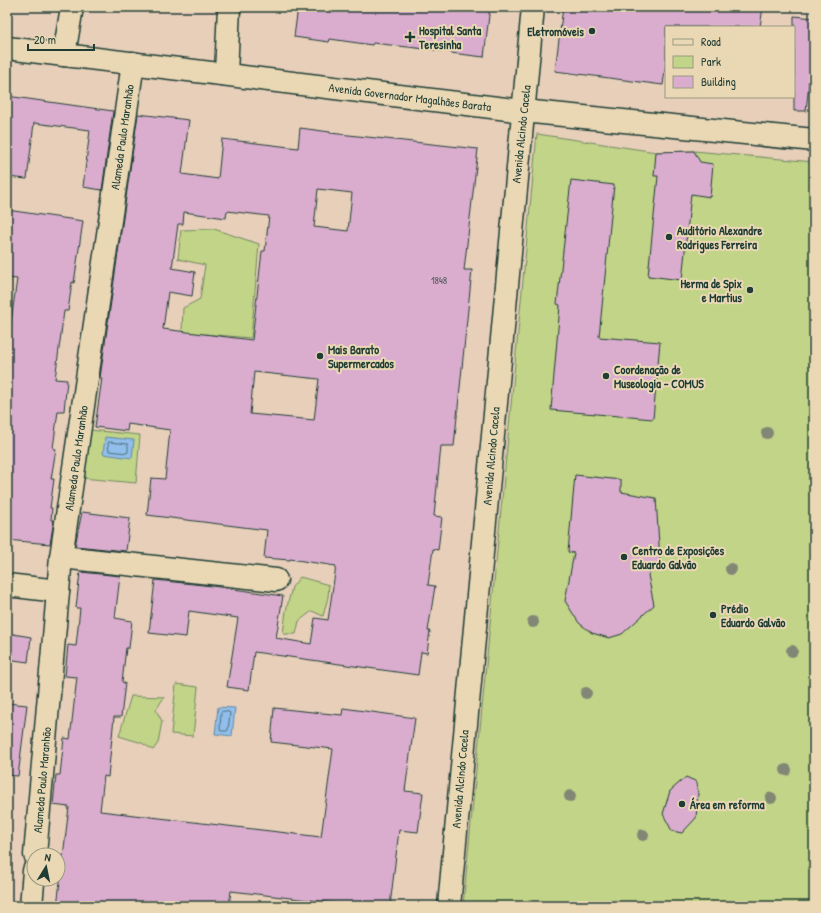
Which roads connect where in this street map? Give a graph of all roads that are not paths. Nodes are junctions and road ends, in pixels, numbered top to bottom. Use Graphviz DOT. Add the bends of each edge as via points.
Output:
graph roads {
  1 [pos="72,7"];
  2 [pos="229,7"];
  3 [pos="533,7"];
  4 [pos="7,48"];
  5 [pos="64,55"];
  6 [pos="133,63"];
  7 [pos="226,74"];
  8 [pos="523,111"];
  9 [pos="814,140"];
  10 [pos="61,557"];
  11 [pos="276,580"];
  12 [pos="7,585"];
  13 [pos="58,591"];
  14 [pos="36,847"];
  15 [pos="33,887"];
  16 [pos="31,906"];
  17 [pos="449,906"];
  1 -- 5 [label="main road"];
  2 -- 7 [label="main road"];
  3 -- 8 [label="main road, Avenida Alcindo Cacela"];
  4 -- 5 [label="main road, Avenida Governador Magalhães Barata"];
  5 -- 6 [label="main road, Avenida Governador Magalhães Barata"];
  6 -- 7 [label="main road, Avenida Governador Magalhães Barata"];
  6 -- 10 [label="main road, Alameda Paulo Maranhão"];
  7 -- 8 [label="main road, Avenida Governador Magalhães Barata"];
  8 -- 9 [label="main road, Avenida Governador Magalhães Barata"];
  8 -- 17 [label="main road, Avenida Alcindo Cacela"];
  10 -- 11 [label="main road"];
  10 -- 13 [label="main road, Alameda Paulo Maranhão"];
  12 -- 13 [label="main road"];
  13 -- 14 [label="main road, Alameda Paulo Maranhão"];
  15 -- 16 [label="main road"];
}
